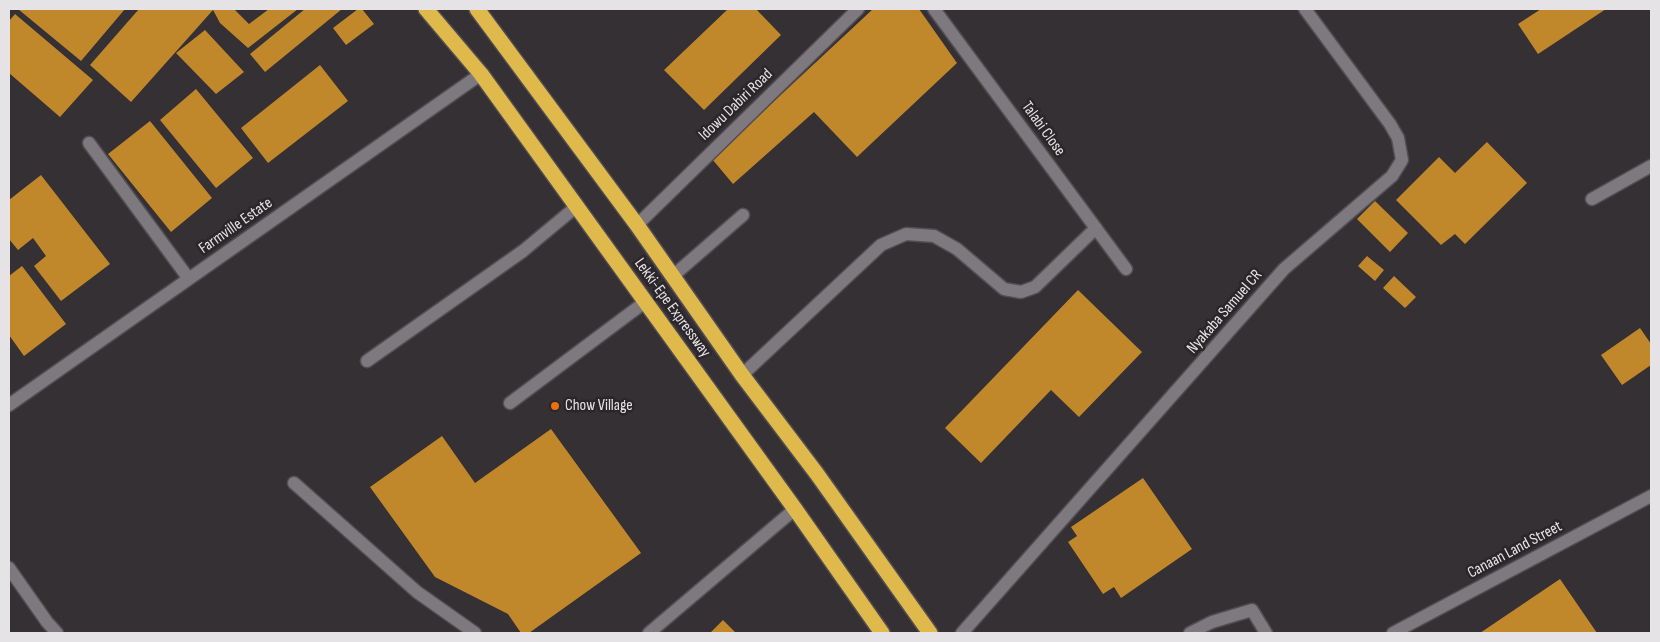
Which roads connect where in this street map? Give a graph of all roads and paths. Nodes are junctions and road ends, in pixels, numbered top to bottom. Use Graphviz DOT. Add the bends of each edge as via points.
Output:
graph roads {
  1 [pos="426,9"];
  2 [pos="477,9"];
  3 [pos="858,9"];
  4 [pos="934,9"];
  5 [pos="1305,9"];
  6 [pos="481,74"];
  7 [pos="89,143"];
  8 [pos="1651,166"];
  9 [pos="1592,199"];
  10 [pos="577,206"];
  11 [pos="743,214"];
  12 [pos="637,225"];
  13 [pos="1096,228"];
  14 [pos="1126,269"];
  15 [pos="674,275"];
  16 [pos="189,279"];
  17 [pos="645,302"];
  18 [pos="367,361"];
  19 [pos="742,375"];
  20 [pos="510,403"];
  21 [pos="9,405"];
  22 [pos="294,483"];
  23 [pos="1651,496"];
  24 [pos="795,509"];
  25 [pos="9,568"];
  26 [pos="57,633"];
  27 [pos="475,633"];
  28 [pos="649,633"];
  29 [pos="882,633"];
  30 [pos="930,633"];
  31 [pos="962,633"];
  32 [pos="1190,633"];
  33 [pos="1266,633"];
  34 [pos="1393,633"];
  1 -- 6 [label="highway, Lekki-Epe Expressway"];
  2 -- 12 [label="highway, Lekki-Epe Expressway"];
  3 -- 12 [label="street, Idowu Dabiri Road"];
  4 -- 13 [label="street, Talabi Close"];
  5 -- 31 [label="street, Nyakaba Samuel CR" via="1390,124 1398,138 1402,160 1392,176 1284,269"];
  6 -- 10 [label="highway, Lekki-Epe Expressway"];
  6 -- 16 [label="street, Farmville Estate"];
  7 -- 16 [label="street"];
  8 -- 9 [label="street"];
  10 -- 17 [label="highway, Lekki-Epe Expressway"];
  10 -- 18 [label="street" via="523,250"];
  11 -- 15 [label="street"];
  12 -- 15 [label="highway, Lekki-Epe Expressway"];
  13 -- 14 [label="street, Talabi Close"];
  13 -- 19 [label="street" via="1035,287 1022,292 1004,289 957,249 934,236 906,234 881,244"];
  15 -- 19 [label="highway, Lekki-Epe Expressway"];
  16 -- 21 [label="street, Farmville Estate"];
  17 -- 20 [label="street"];
  17 -- 24 [label="highway, Lekki-Epe Expressway"];
  19 -- 30 [label="highway, Lekki-Epe Expressway"];
  22 -- 27 [label="street" via="417,592"];
  23 -- 34 [label="street, Canaan Land Street"];
  24 -- 28 [label="street"];
  24 -- 29 [label="highway, Lekki-Epe Expressway"];
  25 -- 26 [label="street"];
  32 -- 33 [label="street" via="1212,622 1252,610"];
}
